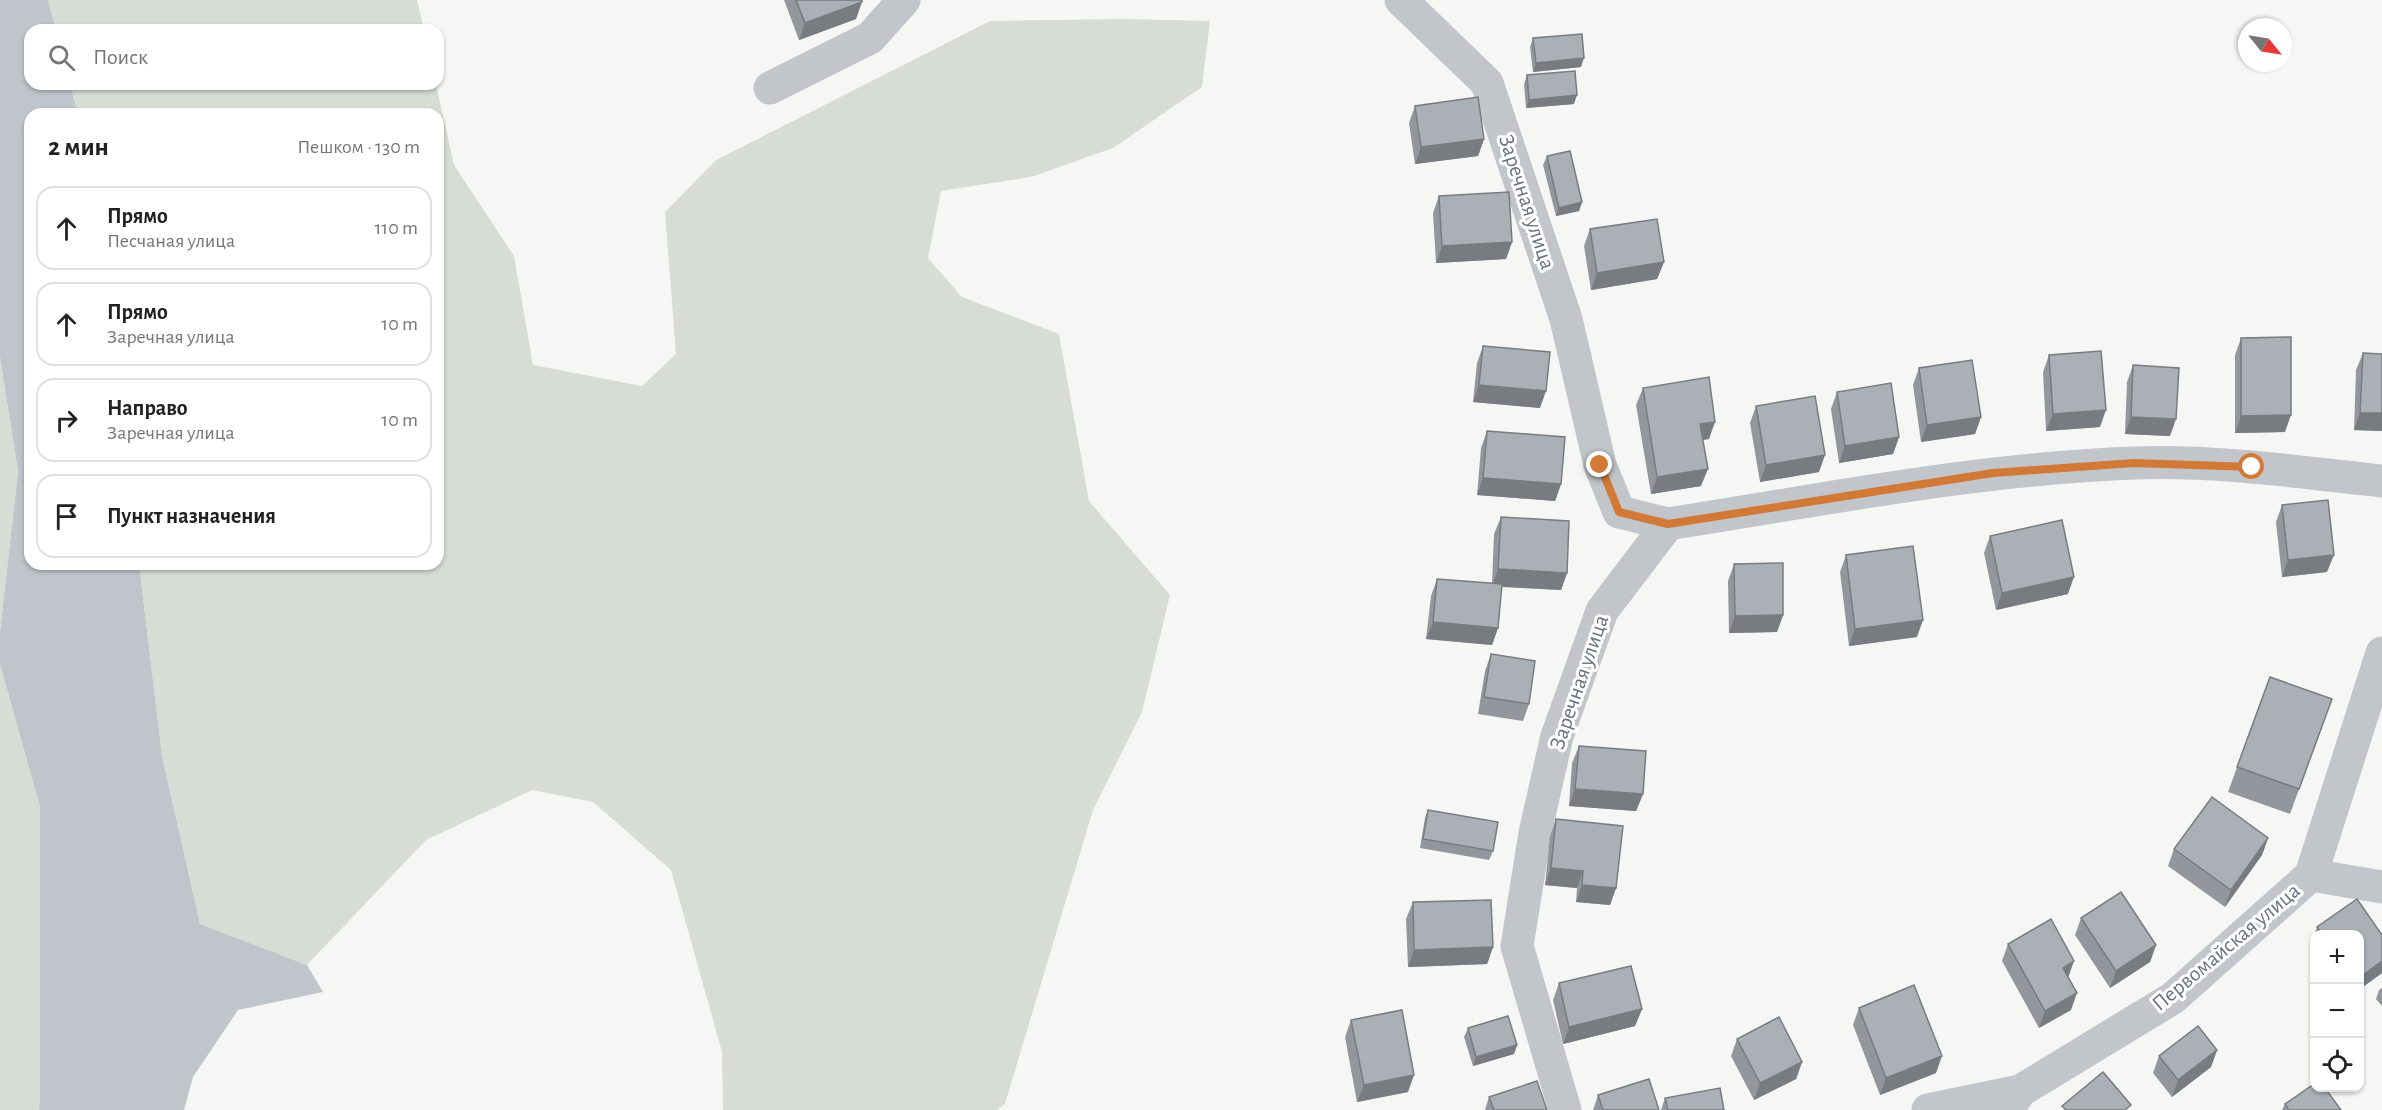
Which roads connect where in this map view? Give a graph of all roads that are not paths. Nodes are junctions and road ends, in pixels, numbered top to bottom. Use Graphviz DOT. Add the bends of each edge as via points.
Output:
graph roads {
  1 [pos="904,0"];
  2 [pos="1401,0"];
  3 [pos="770,88"];
  4 [pos="2382,481"];
  5 [pos="1668,524"];
  6 [pos="2382,652"];
  7 [pos="2311,875"];
  8 [pos="2382,887"];
  9 [pos="2014,1101"];
  10 [pos="1565,1110"];
  11 [pos="1928,1110"];
  1 -- 3 [label="street" via="870,38"];
  2 -- 5 [label="street, Заречная улица" via="1487,83 1566,319 1600,465 1619,512"];
  4 -- 5 [label="street" via="2252,467 2134,463 1993,473"];
  5 -- 10 [label="street, Заречная улица" via="1602,610 1557,736 1535,833 1517,946"];
  6 -- 7 [label="street, Первомайская улица"];
  7 -- 8 [label="street"];
  7 -- 9 [label="street, Первомайская улица" via="2173,998"];
  9 -- 11 [label="street, Первомайская улица"];
}
